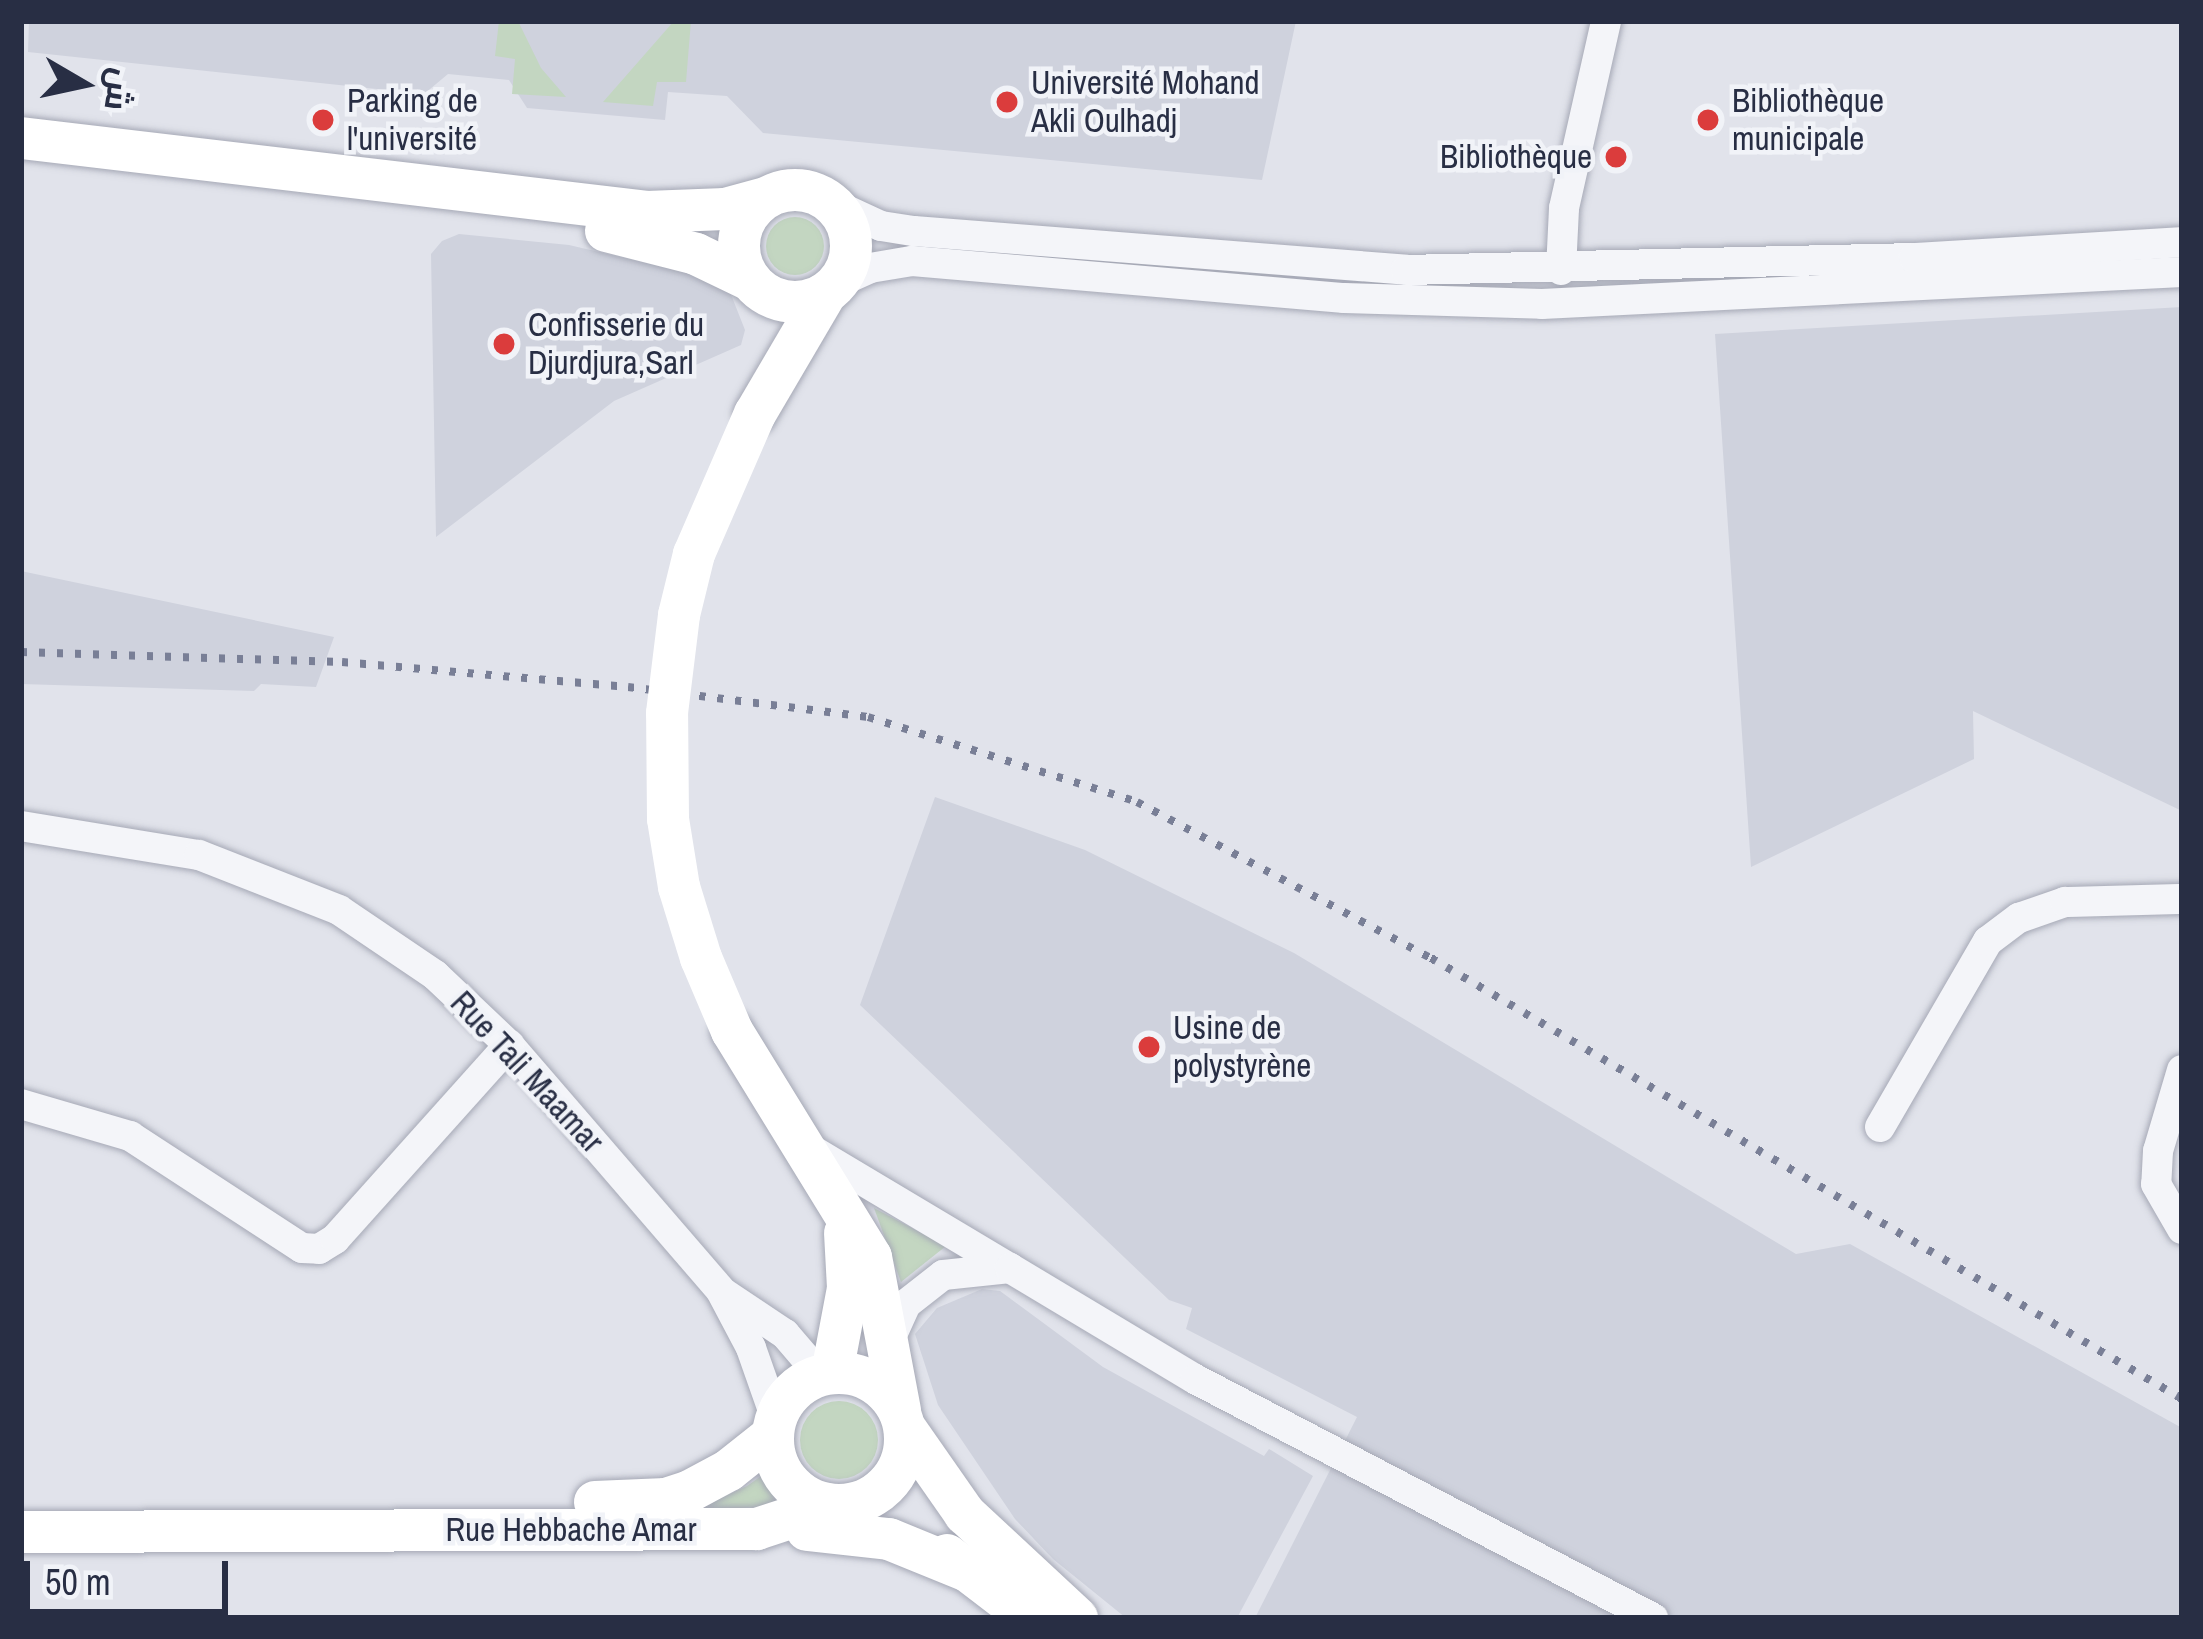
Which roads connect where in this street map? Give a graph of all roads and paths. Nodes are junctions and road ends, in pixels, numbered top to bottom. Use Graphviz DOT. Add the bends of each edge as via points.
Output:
graph roads {
  1 [pos="1606,21"];
  2 [pos="21,138"];
  3 [pos="21,162"];
  4 [pos="763,200"];
  5 [pos="833,204"];
  6 [pos="2182,242"];
  7 [pos="1561,270"];
  8 [pos="2182,272"];
  9 [pos="753,283"];
  10 [pos="831,288"];
  11 [pos="755,414"];
  12 [pos="21,826"];
  13 [pos="2182,899"];
  14 [pos="509,1045"];
  15 [pos="2182,1070"];
  16 [pos="21,1104"];
  17 [pos="1880,1127"];
  18 [pos="808,1147"];
  19 [pos="841,1202"];
  20 [pos="2182,1229"];
  21 [pos="1010,1268"];
  22 [pos="721,1291"];
  23 [pos="886,1348"];
  24 [pos="826,1374"];
  25 [pos="902,1420"];
  26 [pos="775,1427"];
  27 [pos="837,1506"];
  28 [pos="21,1507"];
  29 [pos="757,1529"];
  30 [pos="21,1532"];
  31 [pos="970,1572"];
  32 [pos="1029,1618"];
  33 [pos="1077,1618"];
  34 [pos="1653,1618"];
  1 -- 7 [label="street" via="1564,208"];
  2 -- 4 [label="main road" via="647,212"];
  3 -- 9 [label="main road" via="613,232 696,254"];
  4 -- 5 [label="main road" via="799,190"];
  4 -- 9 [label="main road" via="739,237"];
  5 -- 7 [label="street" via="914,231 1406,270"];
  5 -- 10 [label="main road" via="851,243"];
  6 -- 7 [label="street"];
  8 -- 10 [label="street" via="1542,304 1366,299 912,262 870,268"];
  9 -- 10 [label="main road" via="782,301"];
  9 -- 11 [label="main road" via="770,328"];
  10 -- 11 [label="main road"];
  11 -- 18 [label="main road, bridge" via="694,554 679,615 667,713 668,820 700,958 732,1031"];
  12 -- 14 [label="street, Rue Tali Maamar" via="199,855 339,910 435,974"];
  13 -- 17 [label="street" via="2065,902 2019,918 1988,941"];
  14 -- 16 [label="street" via="319,1250 302,1248 130,1136"];
  14 -- 22 [label="street, Rue Tali Maamar"];
  15 -- 20 [label="street" via="2156,1184"];
  18 -- 19 [label="main road"];
  18 -- 21 [label="street"];
  19 -- 23 [label="main road" via="871,1257"];
  19 -- 24 [label="main road" via="849,1267"];
  21 -- 23 [label="street" via="943,1275 906,1304"];
  21 -- 34 [label="street" via="1195,1378"];
  22 -- 24 [label="street"];
  22 -- 26 [label="street" via="751,1348"];
  23 -- 25 [label="main road"];
  24 -- 25 [label="main road" via="867,1378"];
  24 -- 26 [label="main road" via="794,1391"];
  25 -- 27 [label="main road" via="905,1447 892,1481 878,1494"];
  25 -- 33 [label="main road" via="965,1514"];
  26 -- 27 [label="main road" via="784,1475 803,1495"];
  26 -- 28 [label="main road, Rue Hebbache Amar" via="729,1471 666,1498"];
  27 -- 29 [label="main road, Rue Hebbache Amar"];
  27 -- 31 [label="main road" via="919,1535"];
  29 -- 30 [label="main road, Rue Hebbache Amar"];
  29 -- 31 [label="main road" via="862,1533"];
  31 -- 32 [label="main road"];
}
